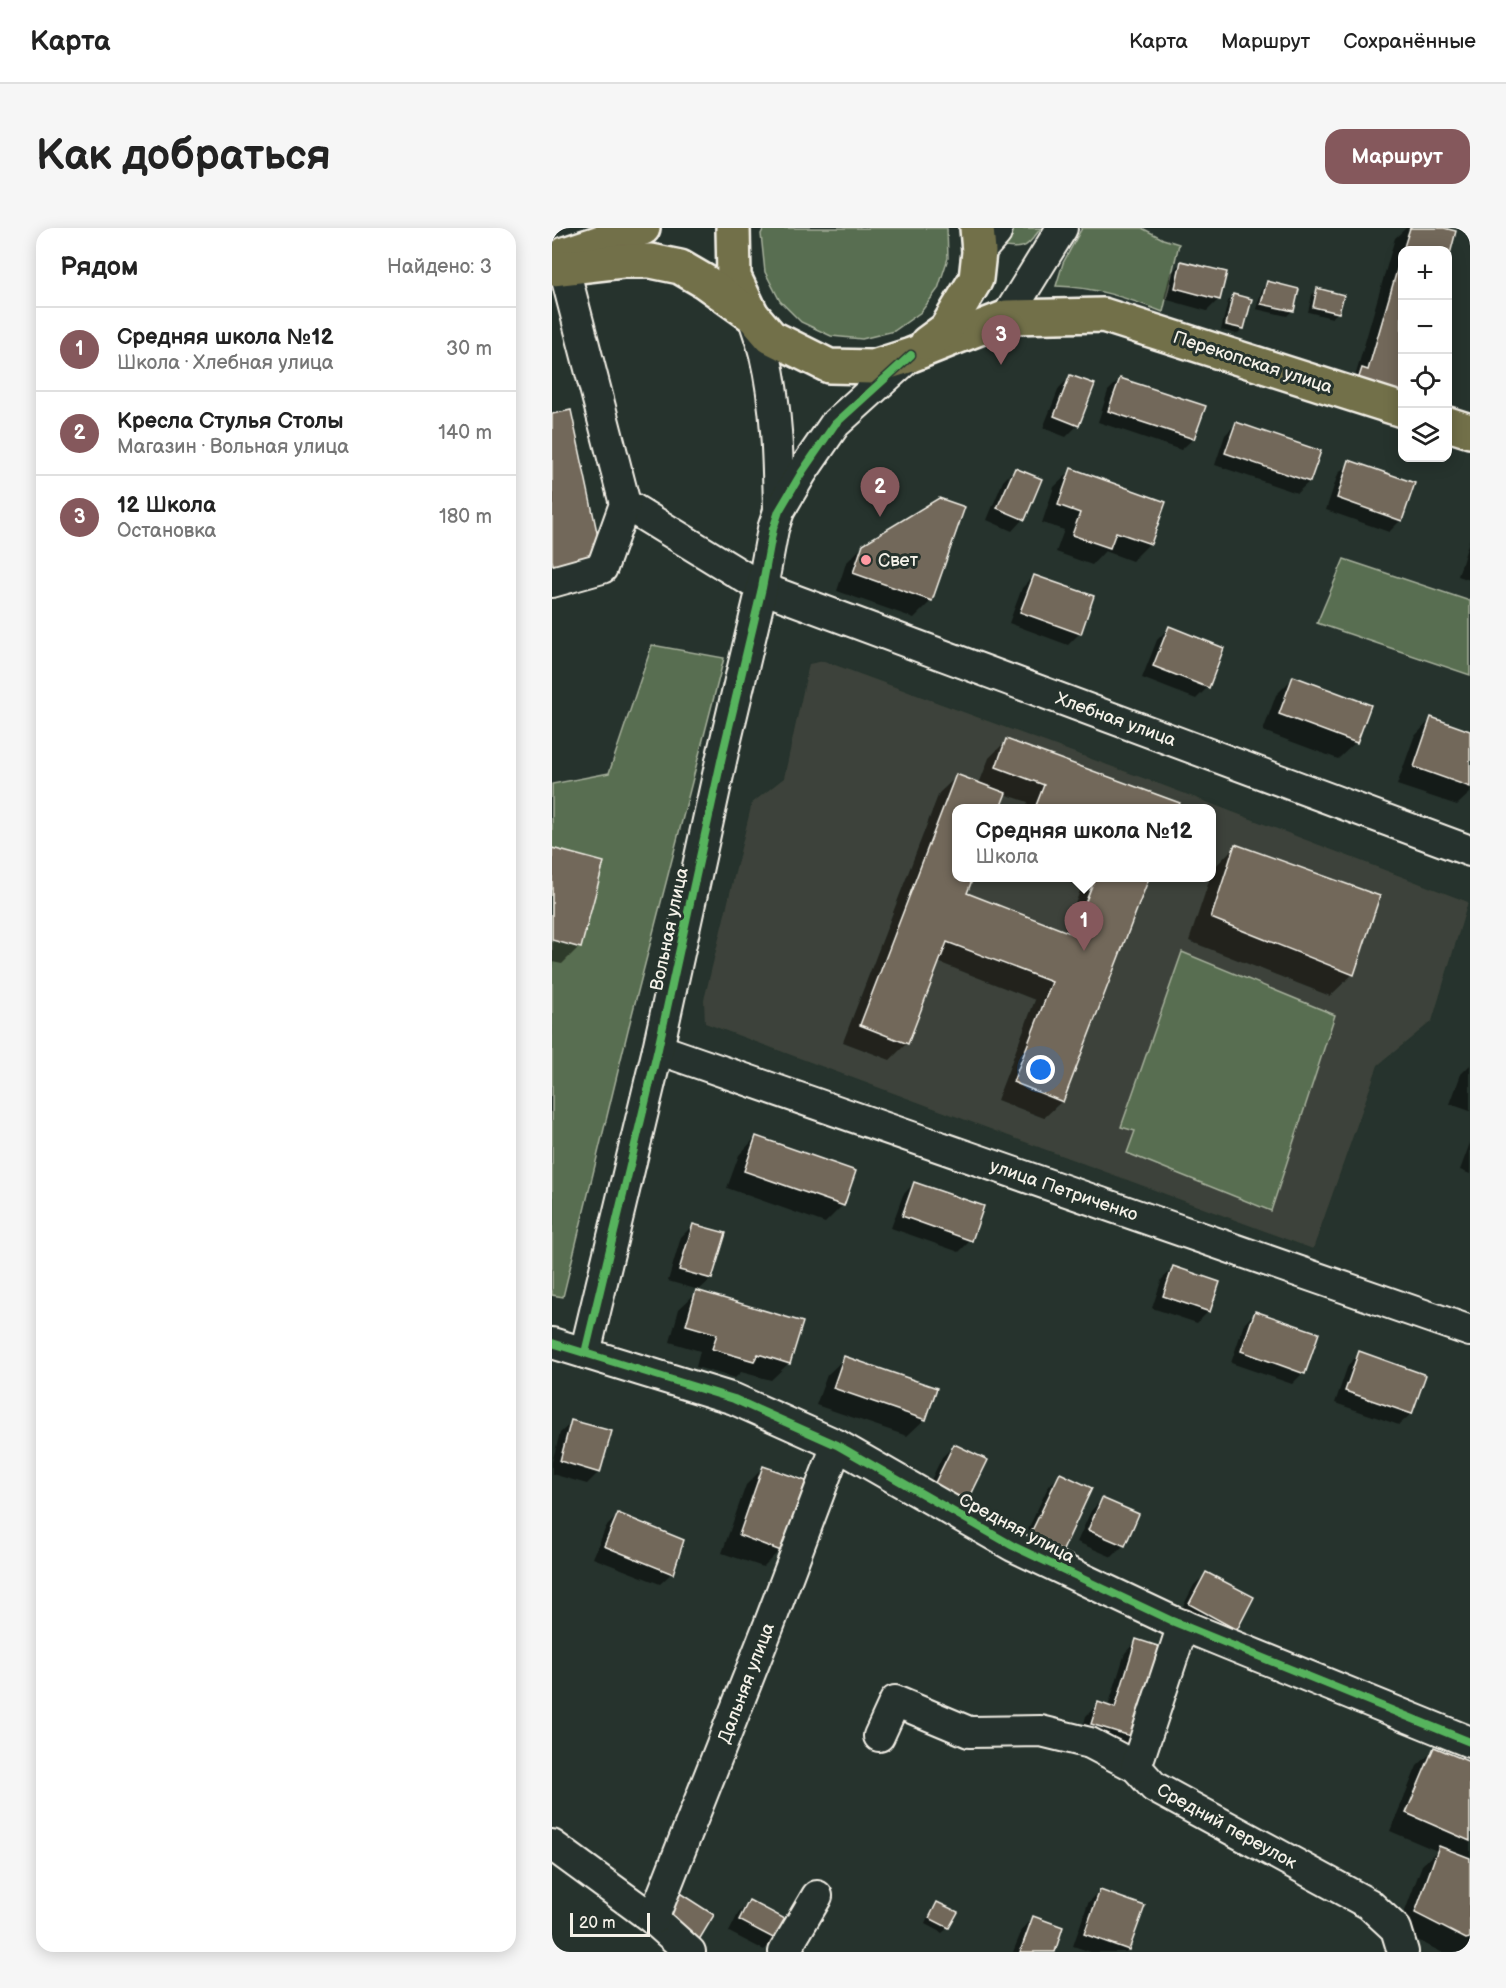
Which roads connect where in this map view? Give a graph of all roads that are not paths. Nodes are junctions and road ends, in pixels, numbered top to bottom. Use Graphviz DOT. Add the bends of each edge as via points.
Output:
graph roads {
  1 [pos="643,228"];
  2 [pos="733,228"];
  3 [pos="1062,228"];
  4 [pos="985,236"];
  5 [pos="556,265"];
  6 [pos="753,316"];
  7 [pos="1007,317"];
  8 [pos="911,355"];
  9 [pos="1398,409"];
  10 [pos="1452,425"];
  11 [pos="1470,431"];
  12 [pos="624,504"];
  13 [pos="779,511"];
  14 [pos="552,582"];
  15 [pos="762,588"];
  16 [pos="1470,851"];
  17 [pos="658,1049"];
  18 [pos="598,1298"];
  19 [pos="1470,1331"];
  20 [pos="552,1335"];
  21 [pos="552,1343"];
  22 [pos="585,1353"];
  23 [pos="619,1363"];
  24 [pos="837,1445"];
  25 [pos="1183,1625"];
  26 [pos="879,1736"];
  27 [pos="1470,1742"];
  28 [pos="1136,1767"];
  29 [pos="552,1845"];
  30 [pos="817,1896"];
  31 [pos="653,1919"];
  32 [pos="690,1952"];
  33 [pos="784,1952"];
  34 [pos="1404,1952"];
  1 -- 5 [label="main road"];
  2 -- 6 [label="main road" via="734,276"];
  3 -- 7 [label="street"];
  4 -- 8 [label="main road" via="976,279 946,329"];
  5 -- 6 [label="main road" via="651,261 680,267"];
  5 -- 12 [label="street"];
  6 -- 8 [label="main road" via="771,337 829,366 873,367"];
  6 -- 13 [label="street" via="772,395"];
  7 -- 8 [label="main road"];
  7 -- 9 [label="main road, Перекопская улица" via="1103,315"];
  8 -- 13 [label="street" via="835,424"];
  10 -- 11 [label="main road"];
  12 -- 14 [label="street" via="602,568"];
  12 -- 15 [label="street, Хлебная улица"];
  13 -- 15 [label="street, Вольная улица"];
  15 -- 16 [label="street, Хлебная улица"];
  15 -- 17 [label="street, Вольная улица"];
  17 -- 18 [label="street, Вольная улица"];
  17 -- 19 [label="street, улица Петриченко"];
  18 -- 20 [label="street" via="574,1329"];
  18 -- 22 [label="street, Вольная улица"];
  18 -- 23 [label="street" via="605,1338"];
  21 -- 22 [label="street, Средняя улица"];
  22 -- 23 [label="street, Средняя улица"];
  23 -- 24 [label="street, Средняя улица" via="735,1399"];
  24 -- 25 [label="street, Средняя улица" via="1013,1546"];
  24 -- 31 [label="street, Дальняя улица"];
  25 -- 27 [label="street, Средняя улица"];
  25 -- 28 [label="street"];
  26 -- 28 [label="street, Средний переулок" via="895,1701 969,1732 1041,1731 1090,1743"];
  28 -- 34 [label="street, Средний переулок" via="1154,1788 1369,1904 1396,1929"];
  29 -- 31 [label="street"];
  30 -- 33 [label="street"];
  31 -- 32 [label="street"];
}
